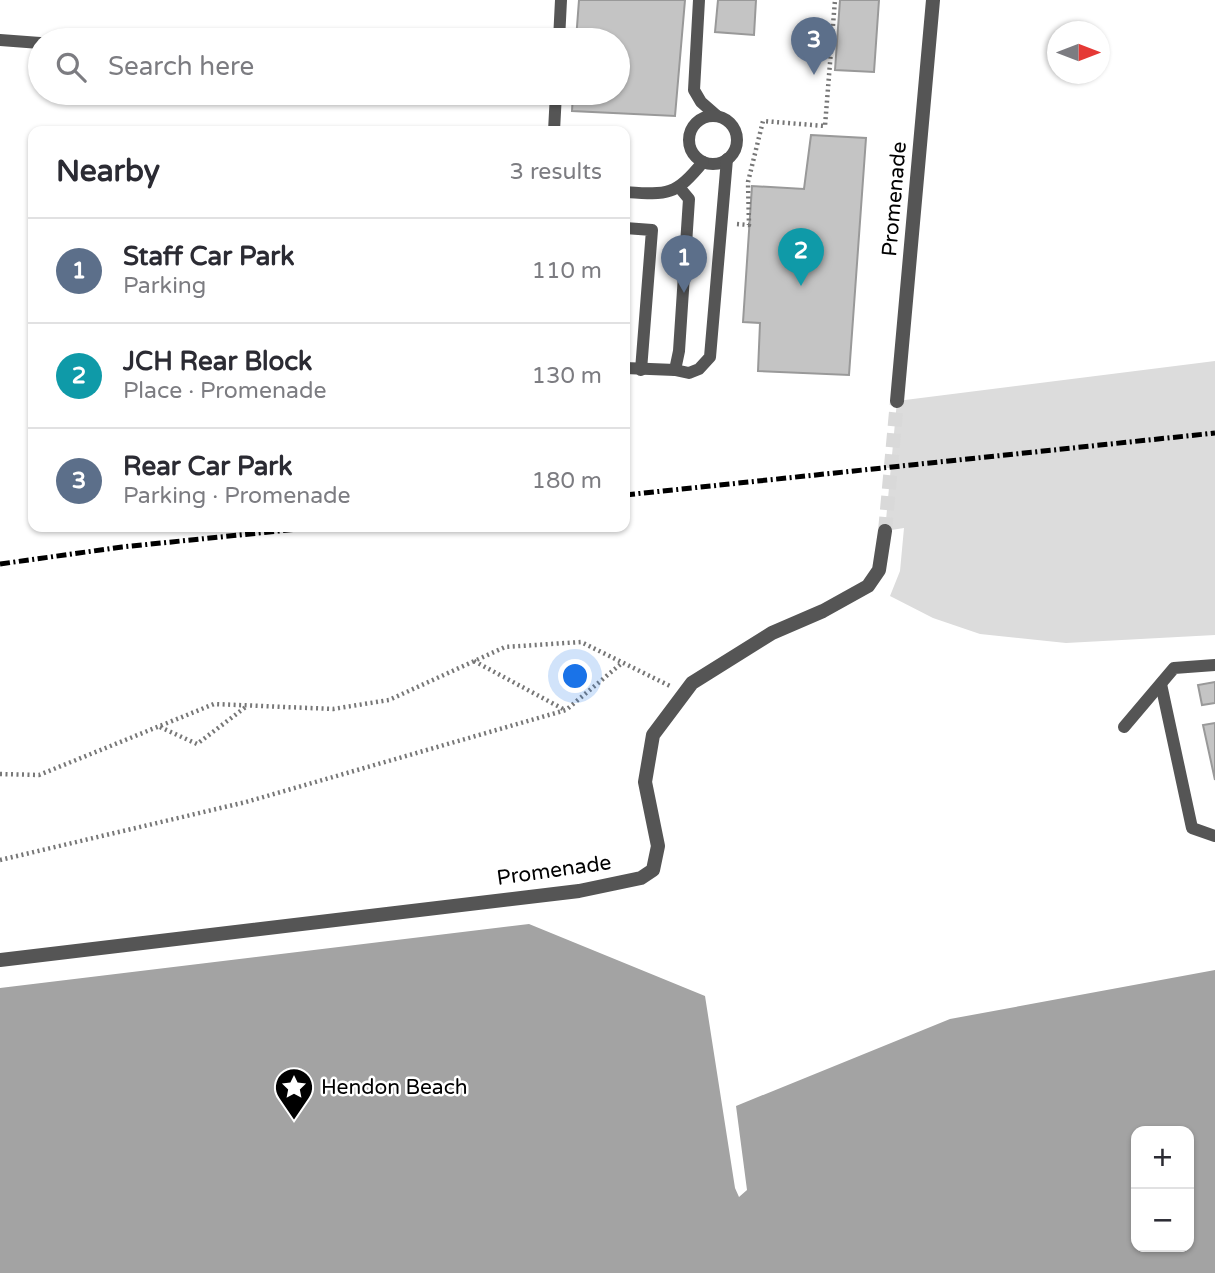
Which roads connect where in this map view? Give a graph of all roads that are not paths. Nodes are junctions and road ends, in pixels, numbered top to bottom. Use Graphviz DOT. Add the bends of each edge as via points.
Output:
graph roads {
  1 [pos="561,0"];
  2 [pos="699,0"];
  3 [pos="933,0"];
  4 [pos="560,28"];
  5 [pos="0,40"];
  6 [pos="28,42"];
  7 [pos="555,105"];
  8 [pos="717,116"];
  9 [pos="554,126"];
  10 [pos="727,159"];
  11 [pos="703,162"];
  12 [pos="679,187"];
  13 [pos="630,192"];
  14 [pos="630,228"];
  15 [pos="630,369"];
  16 [pos="641,370"];
  17 [pos="675,370"];
  18 [pos="897,401"];
  19 [pos="885,531"];
  20 [pos="1215,665"];
  21 [pos="1161,684"];
  22 [pos="1124,727"];
  23 [pos="1215,836"];
  24 [pos="0,960"];
  1 -- 4 [label="lane"];
  2 -- 8 [label="lane" via="694,90"];
  3 -- 18 [label="street, Promenade"];
  5 -- 6 [label="lane"];
  7 -- 9 [label="lane"];
  8 -- 10 [label="lane" via="730,123 737,136"];
  8 -- 11 [label="lane" via="701,119 691,130 689,145"];
  10 -- 11 [label="lane" via="716,164"];
  10 -- 17 [label="lane" via="710,357 689,373"];
  11 -- 12 [label="lane"];
  12 -- 13 [label="lane" via="663,194"];
  12 -- 17 [label="lane" via="689,199"];
  14 -- 16 [label="lane" via="652,230"];
  15 -- 16 [label="lane"];
  16 -- 17 [label="lane"];
  19 -- 24 [label="street, Promenade" via="879,570 868,586 772,633 692,683 653,735 645,782 658,846 653,870 641,878 579,891"];
  20 -- 21 [label="lane" via="1174,668"];
  21 -- 22 [label="lane"];
  21 -- 23 [label="lane" via="1192,828"];
}
